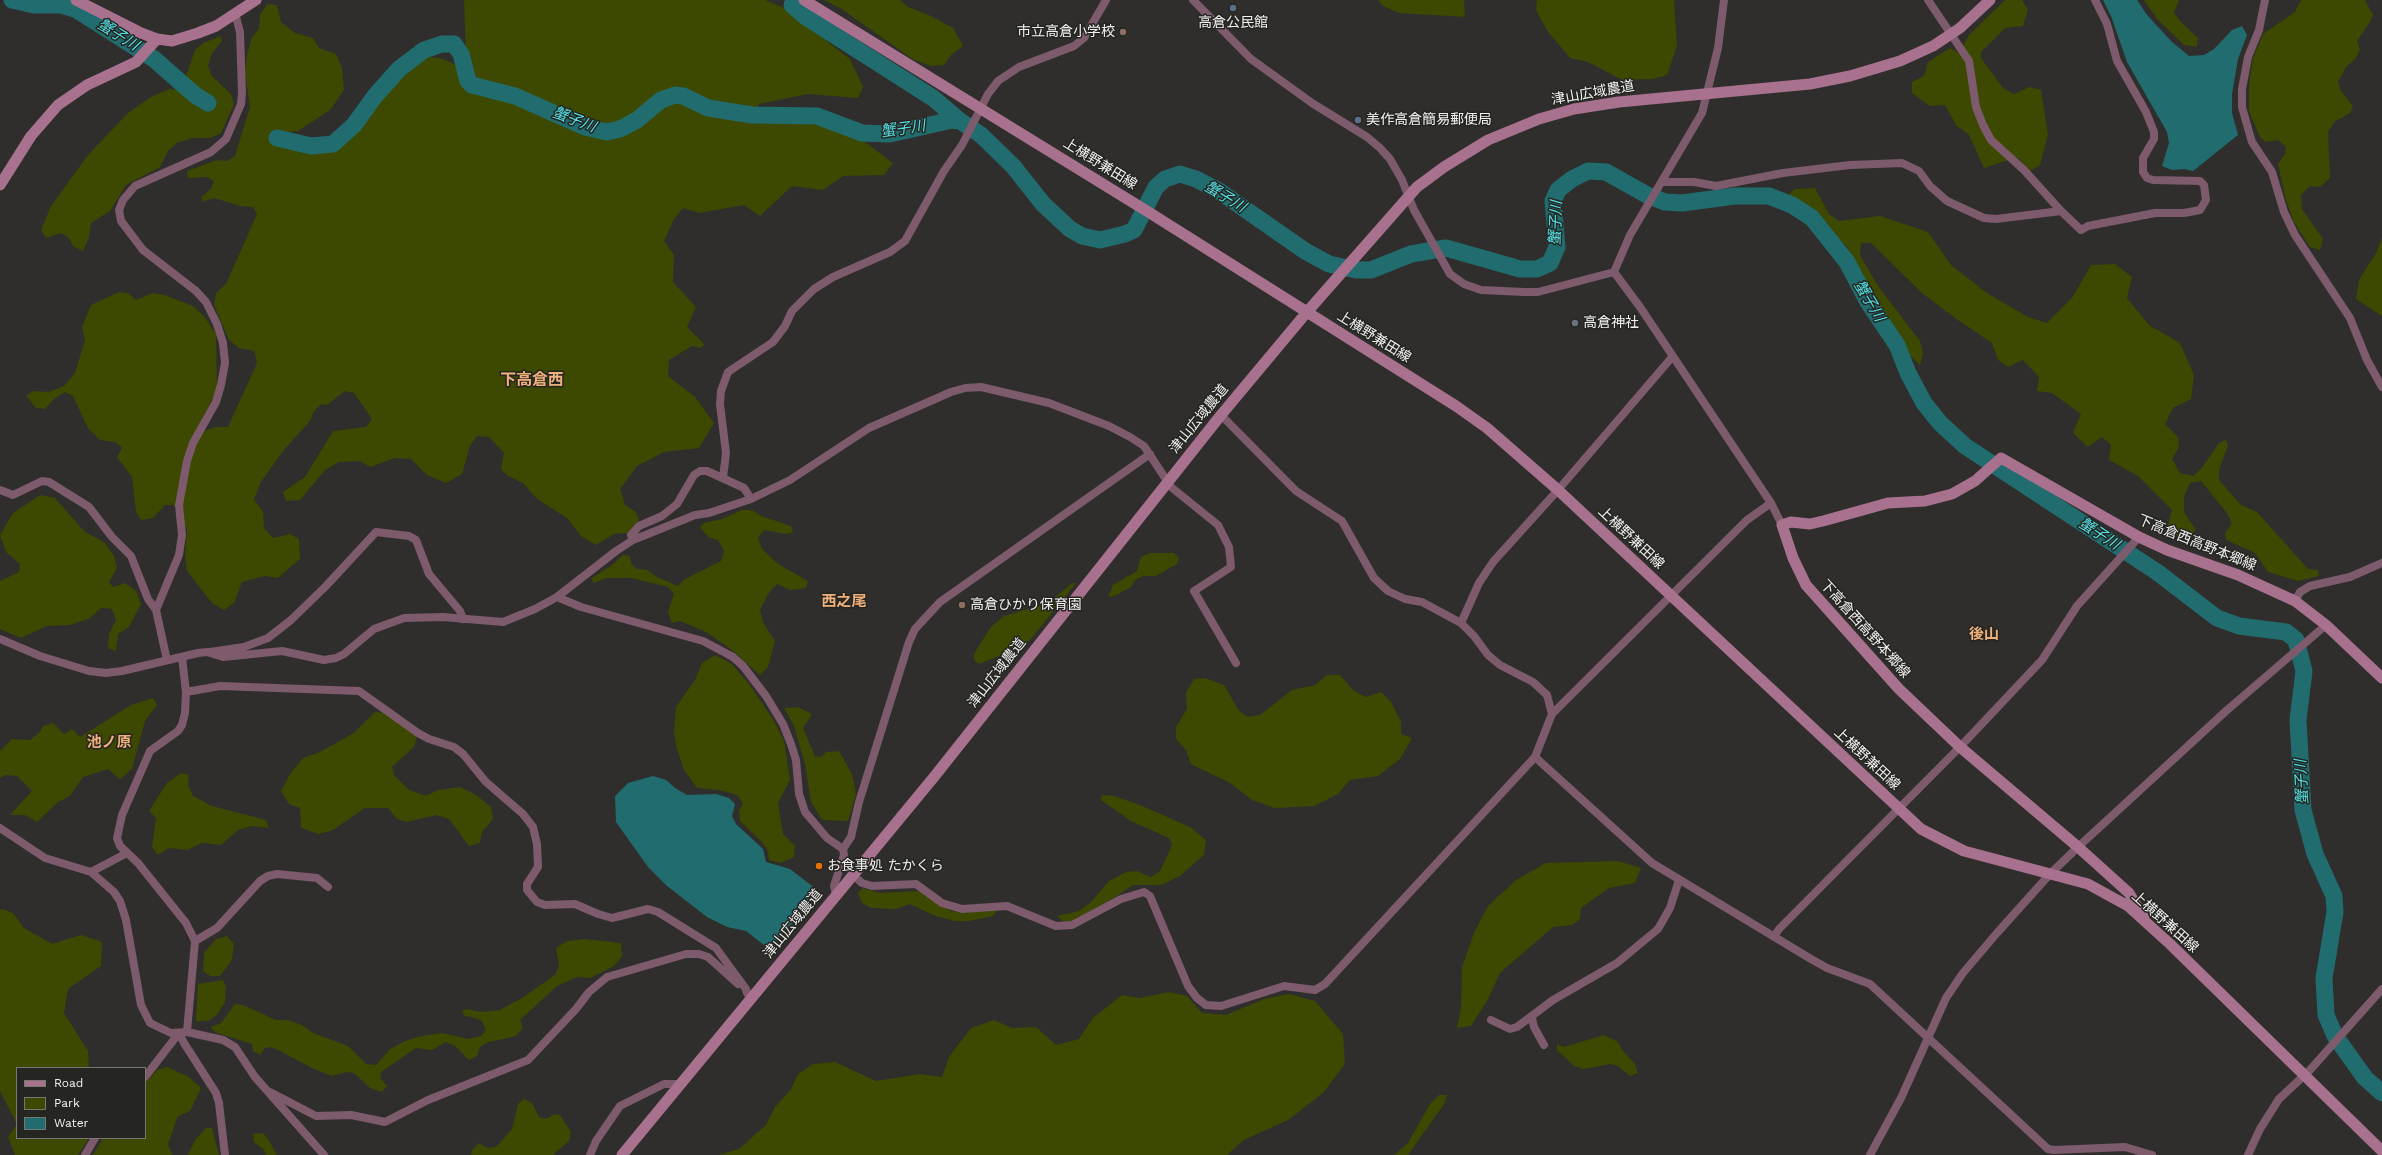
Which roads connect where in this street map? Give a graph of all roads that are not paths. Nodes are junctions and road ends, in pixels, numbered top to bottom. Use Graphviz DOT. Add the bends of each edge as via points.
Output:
graph roads {
  1 [pos="76,0"];
  2 [pos="256,0"];
  3 [pos="804,0"];
  4 [pos="1106,0"];
  5 [pos="1193,0"];
  6 [pos="1724,0"];
  7 [pos="1928,0"];
  8 [pos="1990,0"];
  9 [pos="2095,0"];
  10 [pos="2265,0"];
  11 [pos="235,13"];
  12 [pos="150,48"];
  13 [pos="1708,94"];
  14 [pos="981,108"];
  15 [pos="1663,182"];
  16 [pos="0,186"];
  17 [pos="1408,196"];
  18 [pos="2062,211"];
  19 [pos="1614,272"];
  20 [pos="1307,312"];
  21 [pos="1673,356"];
  22 [pos="2382,387"];
  23 [pos="1221,415"];
  24 [pos="1150,454"];
  25 [pos="723,478"];
  26 [pos="1167,482"];
  27 [pos="0,490"];
  28 [pos="1558,490"];
  29 [pos="751,499"];
  30 [pos="1771,503"];
  31 [pos="1782,525"];
  32 [pos="2138,537"];
  33 [pos="633,540"];
  34 [pos="2382,563"];
  35 [pos="1670,595"];
  36 [pos="557,596"];
  37 [pos="2295,601"];
  38 [pos="156,610"];
  39 [pos="464,619"];
  40 [pos="1461,623"];
  41 [pos="2326,625"];
  42 [pos="0,639"];
  43 [pos="207,652"];
  44 [pos="182,657"];
  45 [pos="167,660"];
  46 [pos="1236,662"];
  47 [pos="2382,678"];
  48 [pos="186,692"];
  49 [pos="1552,714"];
  50 [pos="1960,747"];
  51 [pos="1535,757"];
  52 [pos="1898,809"];
  53 [pos="0,828"];
  54 [pos="2078,847"];
  55 [pos="843,849"];
  56 [pos="127,853"];
  57 [pos="91,872"];
  58 [pos="2050,874"];
  59 [pos="853,875"];
  60 [pos="1678,880"];
  61 [pos="328,886"];
  62 [pos="836,895"];
  63 [pos="2146,922"];
  64 [pos="1774,937"];
  65 [pos="196,941"];
  66 [pos="2382,989"];
  67 [pos="750,995"];
  68 [pos="1532,1018"];
  69 [pos="1490,1020"];
  70 [pos="183,1032"];
  71 [pos="1927,1038"];
  72 [pos="1544,1045"];
  73 [pos="2303,1075"];
  74 [pos="146,1076"];
  75 [pos="681,1084"];
  76 [pos="270,1092"];
  77 [pos="94,1139"];
  78 [pos="2382,1151"];
  79 [pos="85,1155"];
  80 [pos="225,1155"];
  81 [pos="324,1155"];
  82 [pos="590,1155"];
  83 [pos="622,1155"];
  84 [pos="1870,1155"];
  85 [pos="2152,1155"];
  86 [pos="2248,1155"];
  1 -- 12 [label="main road" via="141,33"];
  2 -- 11 [label="main road"];
  3 -- 14 [label="main road, 上横野兼田線"];
  4 -- 14 [label="street" via="1084,38 1074,46 1009,73 998,81"];
  5 -- 17 [label="street" via="1251,59 1380,148 1390,159"];
  6 -- 13 [label="street" via="1722,24"];
  7 -- 18 [label="street" via="1969,61 1976,106 1982,125 1991,140 2024,170"];
  8 -- 13 [label="main road, 津山広域農道" via="1960,28 1933,46 1900,60 1850,76 1810,84"];
  9 -- 18 [label="street" via="2107,24 2117,60 2146,112 2154,132 2154,139 2143,158 2143,172 2147,178 2153,180 2200,181 2204,185 2206,200 2200,210 2193,212 2155,213 2088,226 2081,230"];
  10 -- 22 [label="street" via="2259,30 2248,57 2242,89 2242,107 2252,142 2272,172 2284,212 2296,235 2350,318 2367,360"];
  11 -- 12 [label="main road" via="216,26 192,36"];
  11 -- 38 [label="street" via="240,32 242,93 241,104 226,139 210,152 135,186 118,210 121,221 143,250 196,291 206,302 218,324 224,356 221,385 216,402 193,443 187,461 179,505 182,535 179,555"];
  12 -- 16 [label="main road" via="136,62 87,85 58,105 31,136"];
  13 -- 15 [label="street" via="1702,113"];
  13 -- 17 [label="main road, 津山広域農道" via="1611,103 1574,109 1539,119 1514,128 1465,153 1429,177"];
  14 -- 20 [label="main road, 上横野兼田線"];
  14 -- 25 [label="street" via="905,242 890,252 814,288 792,311 773,342 728,372 720,404 726,453"];
  15 -- 18 [label="street" via="1694,182 1716,186 1783,173 1902,163 1919,171 1930,186 1947,201 1984,218 1996,219"];
  15 -- 19 [label="street" via="1647,203"];
  17 -- 19 [label="street" via="1450,274 1464,284 1481,290 1499,292 1538,292"];
  17 -- 20 [label="main road, 津山広域農道"];
  19 -- 21 [label="street"];
  20 -- 23 [label="main road, 津山広域農道"];
  20 -- 28 [label="main road, 上横野兼田線" via="1456,406 1494,433"];
  21 -- 28 [label="street"];
  21 -- 30 [label="street"];
  23 -- 26 [label="main road, 津山広域農道"];
  23 -- 40 [label="street" via="1296,491 1342,521 1374,578 1404,599 1422,602"];
  24 -- 26 [label="street"];
  24 -- 29 [label="street" via="1144,446 1109,426 1049,403 981,387 965,388 920,404 868,428 790,480"];
  24 -- 55 [label="street" via="940,602 915,629 863,787 851,837"];
  25 -- 29 [label="street" via="744,488"];
  25 -- 33 [label="street" via="707,471 700,471 694,475 677,504 662,516 640,526 631,535"];
  26 -- 46 [label="street" via="1218,525 1229,548 1231,567 1194,591"];
  26 -- 59 [label="main road, 津山広域農道"];
  27 -- 38 [label="street" via="13,495 42,481 49,482 89,507 112,537 131,556 148,599"];
  28 -- 35 [label="main road, 上横野兼田線"];
  28 -- 40 [label="street" via="1493,562 1476,589"];
  29 -- 33 [label="street" via="689,517"];
  30 -- 31 [label="street"];
  30 -- 35 [label="street" via="1747,520"];
  31 -- 32 [label="main road, 下高倉西高野本郷線" via="1791,522 1810,524 1888,503 1925,501 1952,494 1976,481 2001,458"];
  31 -- 50 [label="main road, 下高倉西高野本郷線" via="1793,558 1806,585 1923,714"];
  32 -- 37 [label="main road, 下高倉西高野本郷線" via="2238,575"];
  32 -- 50 [label="street" via="2124,556 2076,606 2042,660"];
  33 -- 36 [label="street"];
  34 -- 37 [label="street" via="2350,577 2310,586 2300,592"];
  35 -- 49 [label="street"];
  35 -- 52 [label="main road, 上横野兼田線"];
  36 -- 39 [label="street" via="535,609 503,622"];
  36 -- 55 [label="street" via="581,607 704,641 733,657 743,666 769,702 791,744 796,760 799,794 805,812 822,833"];
  37 -- 41 [label="main road, 下高倉西高野本郷線"];
  38 -- 45 [label="street"];
  39 -- 43 [label="street" via="404,618 389,622 374,629 344,654 324,660 282,651 223,657"];
  39 -- 43 [label="street" via="460,610 429,574 416,540 409,536 376,532 326,586 268,638 244,647"];
  40 -- 49 [label="street" via="1484,651 1500,665 1540,687 1547,695"];
  41 -- 47 [label="main road, 下高倉西高野本郷線"];
  41 -- 54 [label="street" via="2226,711"];
  42 -- 45 [label="street" via="40,656 89,671 122,671"];
  43 -- 44 [label="street"];
  44 -- 45 [label="street"];
  44 -- 48 [label="street"];
  48 -- 56 [label="street" via="186,713 182,725 178,731 150,751 122,815 117,838"];
  48 -- 67 [label="street" via="220,686 359,691 429,740 454,747 464,754 486,782 523,814 533,827 537,844 538,868 527,884 527,890 537,902 545,905 575,904 612,918 648,909 658,912 716,948"];
  49 -- 51 [label="street"];
  50 -- 52 [label="street"];
  50 -- 54 [label="main road, 下高倉西高野本郷線"];
  51 -- 59 [label="street" via="1325,984 1315,990 1284,986 1221,1006 1206,1005 1188,986 1150,896 1144,892 1121,899 1072,925 1056,926 1007,906 962,908 942,902 916,884 872,886"];
  51 -- 60 [label="street" via="1633,848"];
  52 -- 58 [label="main road, 上横野兼田線" via="1921,829 1950,845"];
  52 -- 64 [label="street"];
  53 -- 57 [label="street" via="45,858"];
  54 -- 58 [label="street"];
  54 -- 63 [label="main road, 下高倉西高野本郷線" via="2129,894 2141,909"];
  55 -- 62 [label="street" via="844,855 834,886"];
  56 -- 57 [label="street"];
  56 -- 65 [label="street" via="186,923"];
  57 -- 70 [label="street" via="114,892 120,901 126,920 143,1013 157,1028 171,1033"];
  58 -- 63 [label="main road, 上横野兼田線" via="2088,884 2128,906"];
  58 -- 71 [label="street" via="1963,973 1946,998"];
  59 -- 62 [label="main road, 津山広域農道"];
  60 -- 64 [label="street"];
  60 -- 68 [label="street" via="1670,908 1658,929 1650,937 1607,970 1581,982 1553,1000"];
  61 -- 65 [label="street" via="317,878 277,874 268,876 260,881 217,928"];
  62 -- 67 [label="main road, 津山広域農道"];
  63 -- 73 [label="main road, 上横野兼田線"];
  64 -- 71 [label="street" via="1827,968 1870,984 1886,996"];
  65 -- 70 [label="street"];
  66 -- 73 [label="street"];
  67 -- 75 [label="main road, 津山広域農道"];
  67 -- 76 [label="street" via="708,957 686,954 607,977 596,984 528,1060 428,1100 385,1122 350,1115 316,1116"];
  68 -- 69 [label="street" via="1510,1029"];
  68 -- 72 [label="street"];
  70 -- 74 [label="street"];
  70 -- 76 [label="street" via="229,1042 255,1077"];
  70 -- 80 [label="street" via="184,1044 216,1093"];
  71 -- 84 [label="street" via="1901,1098"];
  71 -- 85 [label="street" via="2048,1148 2054,1150 2125,1147"];
  73 -- 78 [label="main road, 上横野兼田線"];
  73 -- 86 [label="street" via="2279,1099 2260,1129"];
  75 -- 82 [label="street" via="664,1084 620,1106 596,1141"];
  75 -- 83 [label="main road, 津山広域農道"];
  76 -- 81 [label="street"];
  77 -- 79 [label="street"];
}
